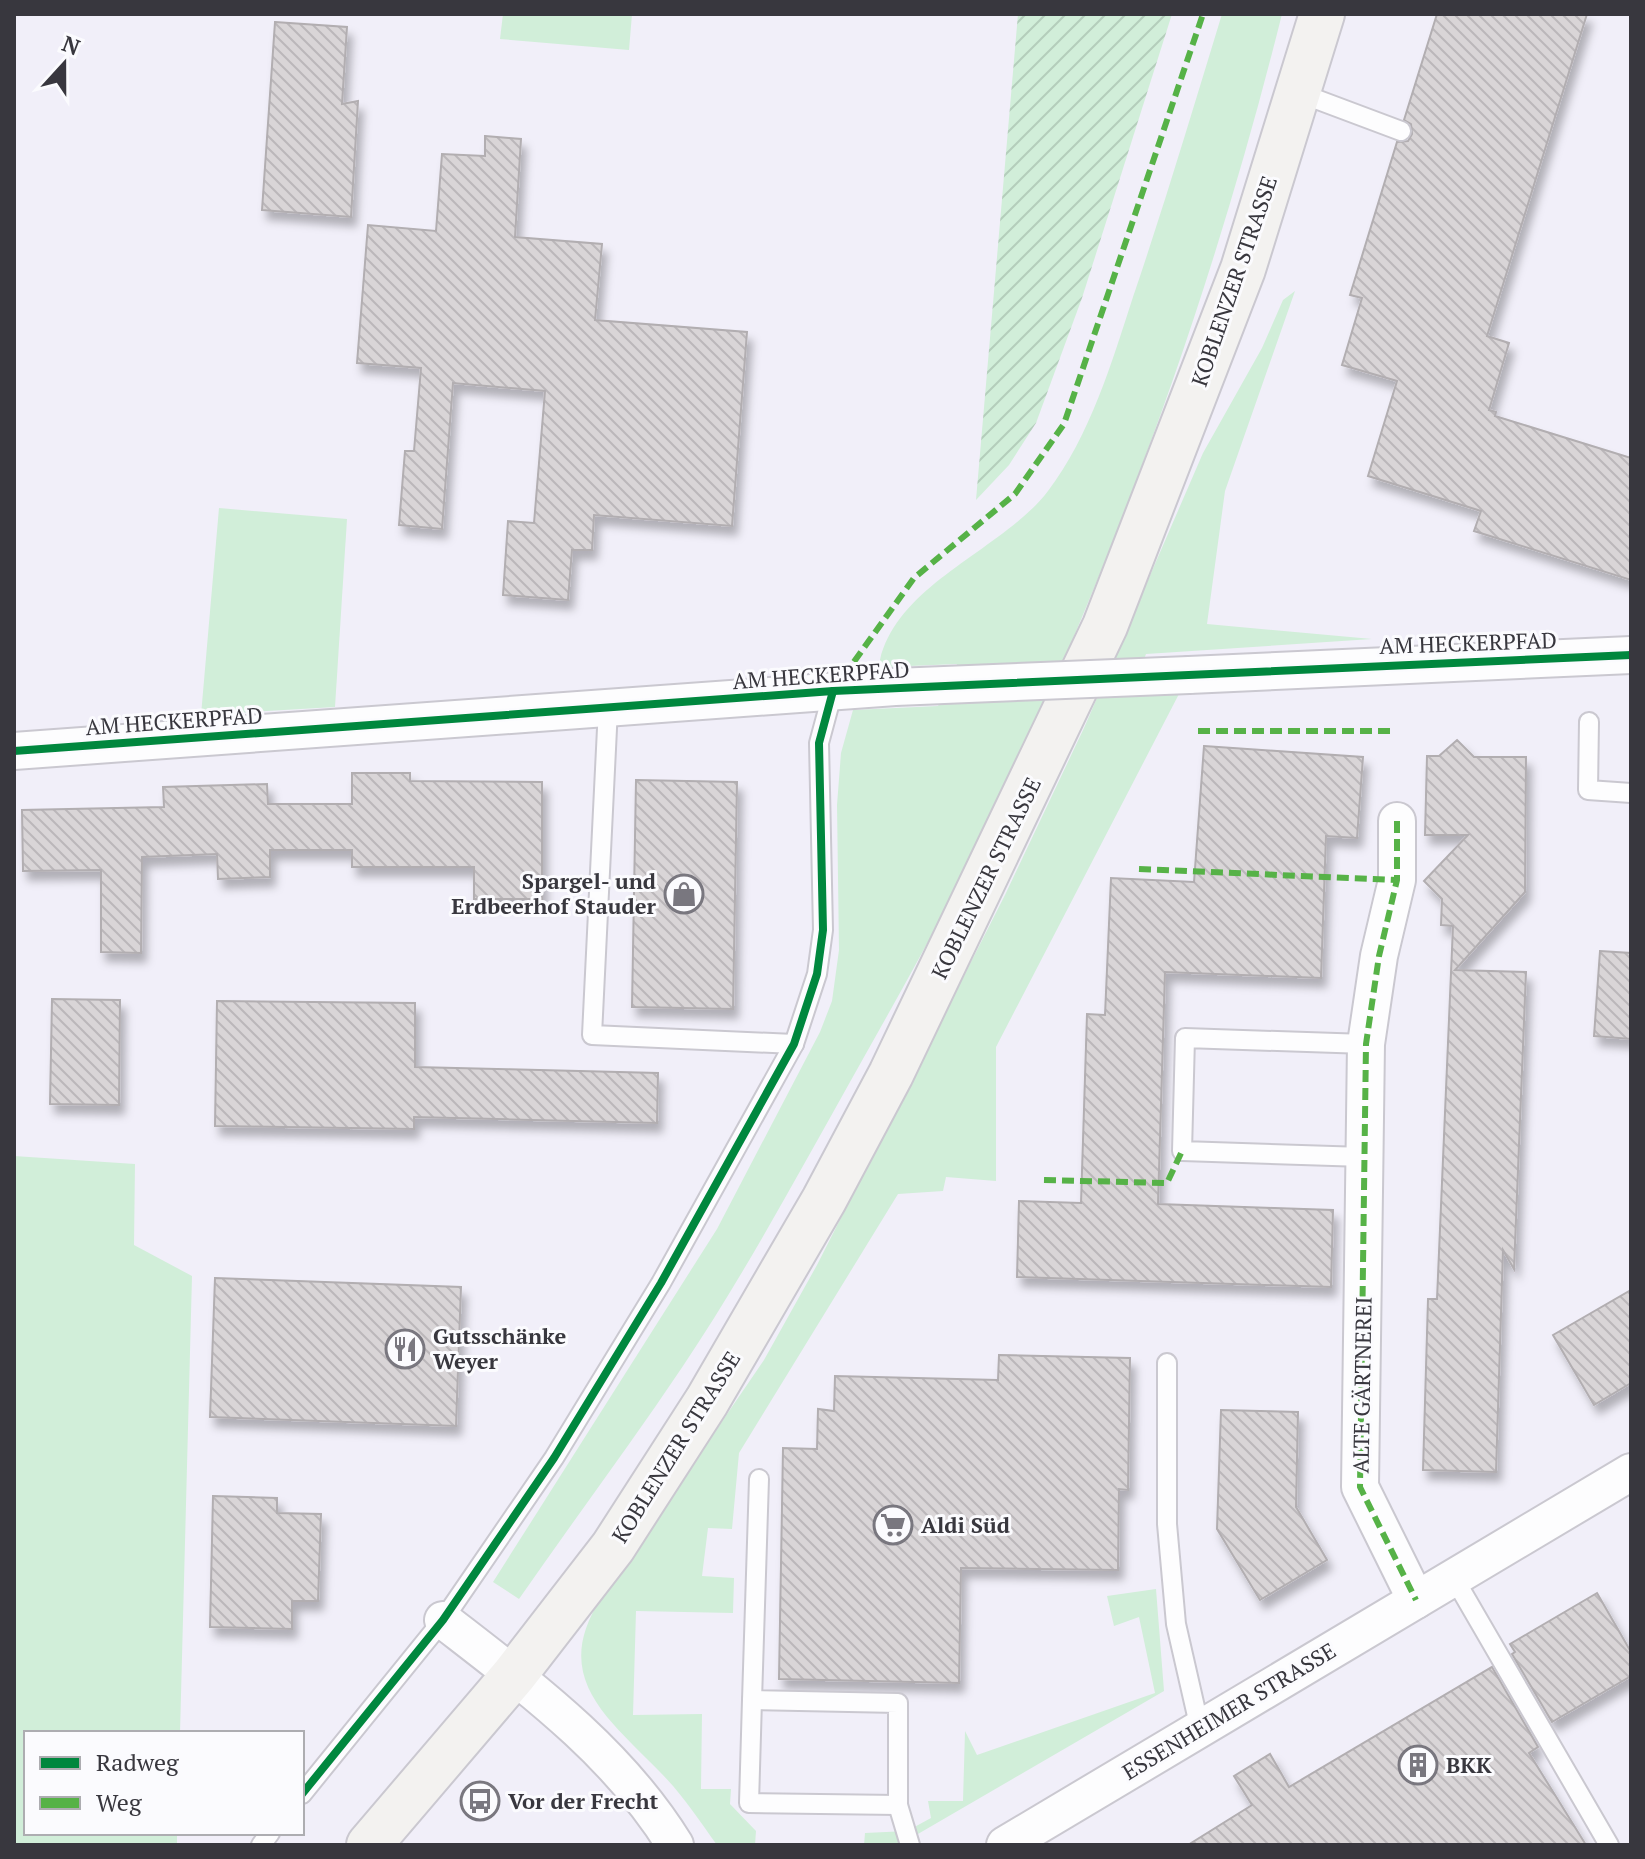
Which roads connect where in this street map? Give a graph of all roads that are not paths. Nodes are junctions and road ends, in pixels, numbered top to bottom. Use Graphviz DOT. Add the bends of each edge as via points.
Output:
graph roads {
  1 [pos="1322,14"];
  2 [pos="1297,92"];
  3 [pos="1401,131"];
  4 [pos="1631,655"];
  5 [pos="833,691"];
  6 [pos="608,708"];
  7 [pos="1589,722"];
  8 [pos="14,751"];
  9 [pos="1631,793"];
  10 [pos="1397,821"];
  11 [pos="794,1044"];
  12 [pos="1366,1044"];
  13 [pos="1364,1157"];
  14 [pos="1167,1363"];
  15 [pos="1631,1472"];
  16 [pos="759,1479"];
  17 [pos="1454,1578"];
  18 [pos="1416,1600"];
  19 [pos="443,1620"];
  20 [pos="514,1675"];
  21 [pos="752,1700"];
  22 [pos="1200,1729"];
  23 [pos="304,1792"];
  24 [pos="898,1805"];
  25 [pos="369,1845"];
  26 [pos="675,1845"];
  27 [pos="910,1845"];
  28 [pos="1005,1845"];
  29 [pos="1609,1845"];
  1 -- 2 [label="main road, KOBLENZER STRASSE"];
  2 -- 3 [label="lane"];
  2 -- 20 [label="main road, KOBLENZER STRASSE" via="1243,269 1105,626 891,1074 707,1401 613,1547"];
  4 -- 5 [label="street, AM HECKERPFAD, bridge"];
  5 -- 6 [label="street, AM HECKERPFAD"];
  5 -- 11 [label="lane" via="819,743 823,930 817,974"];
  6 -- 8 [label="street, AM HECKERPFAD"];
  6 -- 11 [label="lane" via="592,1035"];
  7 -- 9 [label="lane" via="1588,790"];
  10 -- 12 [label="street, ALTE GÄRTNEREI" via="1397,880"];
  11 -- 19 [label="lane" via="661,1283 554,1458"];
  12 -- 13 [label="street, ALTE GÄRTNEREI"];
  12 -- 13 [label="lane" via="1185,1038 1182,1151"];
  13 -- 18 [label="street, ALTE GÄRTNEREI" via="1360,1487"];
  14 -- 22 [label="lane" via="1167,1524 1176,1624"];
  15 -- 17 [label="street, ESSENHEIMER STRASSE"];
  16 -- 21 [label="lane"];
  17 -- 18 [label="street, ESSENHEIMER STRASSE"];
  17 -- 29 [label="lane"];
  18 -- 22 [label="street, ESSENHEIMER STRASSE"];
  19 -- 20 [label="street"];
  19 -- 23 [label="lane"];
  20 -- 25 [label="main road"];
  20 -- 26 [label="street" via="615,1766"];
  21 -- 24 [label="lane" via="898,1703"];
  21 -- 24 [label="lane" via="749,1803"];
  22 -- 28 [label="street, ESSENHEIMER STRASSE"];
  24 -- 27 [label="lane"];
}
